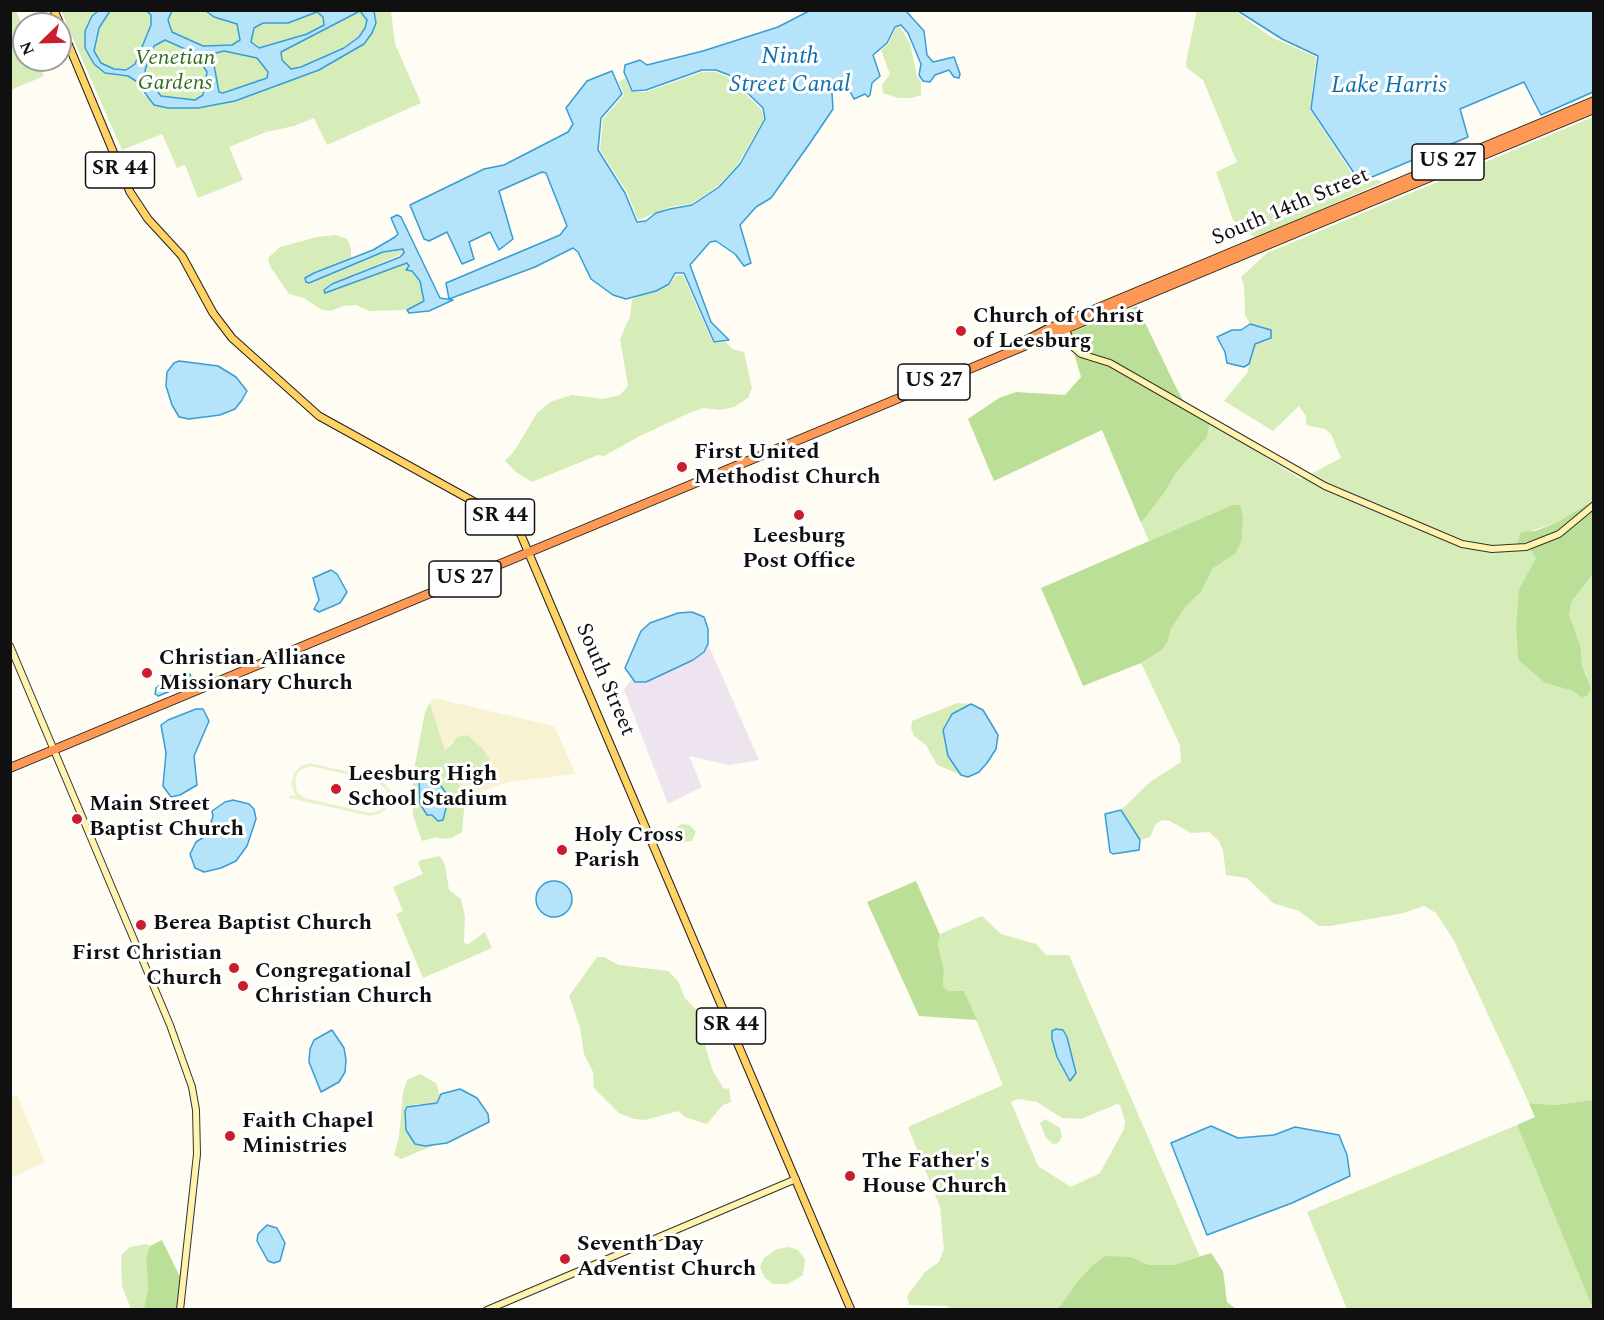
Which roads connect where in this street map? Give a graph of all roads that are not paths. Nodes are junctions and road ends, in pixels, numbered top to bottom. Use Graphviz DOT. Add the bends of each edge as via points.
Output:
graph roads {
  1 [pos="54,11"];
  2 [pos="1593,101"];
  3 [pos="1593,109"];
  4 [pos="1508,141"];
  5 [pos="1064,327"];
  6 [pos="1593,505"];
  7 [pos="529,552"];
  8 [pos="10,646"];
  9 [pos="53,750"];
  10 [pos="10,768"];
  11 [pos="796,1179"];
  12 [pos="180,1310"];
  13 [pos="487,1310"];
  14 [pos="851,1310"];
  1 -- 7 [label="main road, SR 44" via="130,192 148,219 182,256 226,330 308,407 343,431 510,523 519,531"];
  2 -- 4 [label="highway, South 14th Street / US 27"];
  3 -- 4 [label="highway, South 14th Street / US 27"];
  4 -- 5 [label="highway, South 14th Street / US 27"];
  5 -- 6 [label="street" via="1081,354 1110,363 1325,486 1456,542 1492,549 1526,547 1559,534"];
  5 -- 7 [label="highway, South 14th Street / US 27"];
  7 -- 9 [label="highway, South 14th Street / US 27"];
  7 -- 11 [label="main road, South Street / SR 44"];
  8 -- 9 [label="street"];
  9 -- 10 [label="highway, US 27"];
  9 -- 12 [label="street" via="170,1025 192,1087 197,1152"];
  11 -- 13 [label="street"];
  11 -- 14 [label="main road, SR 44"];
}
